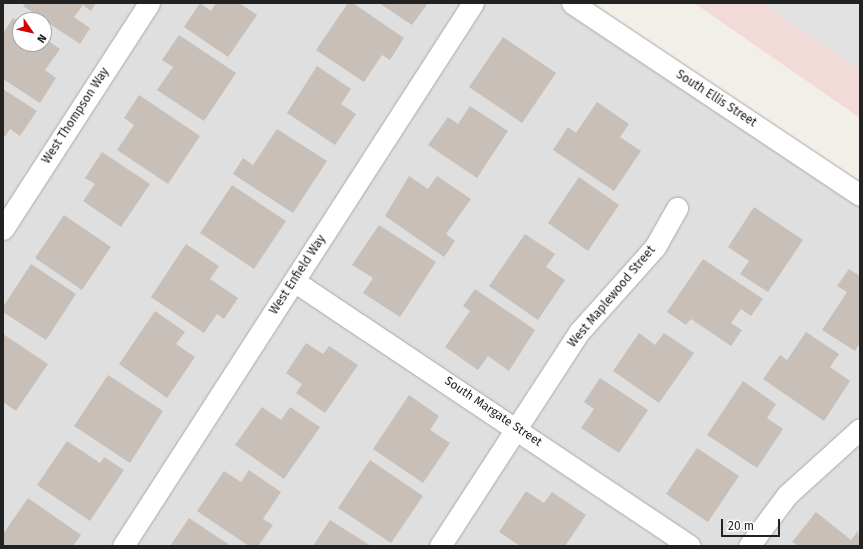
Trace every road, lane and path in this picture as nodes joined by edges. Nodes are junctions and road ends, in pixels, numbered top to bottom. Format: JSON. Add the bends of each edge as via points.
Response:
{"nodes":[{"id":1,"x":149,"y":3,"type":"edge"},
{"id":2,"x":473,"y":3,"type":"edge"},
{"id":3,"x":572,"y":3,"type":"edge"},
{"id":4,"x":860,"y":195,"type":"edge"},
{"id":5,"x":677,"y":208,"type":"dead end"},
{"id":6,"x":3,"y":229,"type":"edge"},
{"id":7,"x":294,"y":281,"type":"junction"},
{"id":8,"x":516,"y":428,"type":"junction"},
{"id":9,"x":860,"y":429,"type":"edge"},
{"id":10,"x":123,"y":546,"type":"edge"},
{"id":11,"x":440,"y":546,"type":"edge"},
{"id":12,"x":690,"y":546,"type":"edge"},
{"id":13,"x":749,"y":546,"type":"edge"}],
"edges":[{"from":1,"to":6,"type":"street","name":"West Thompson Way"},
{"from":2,"to":7,"type":"street","name":"West Enfield Way"},
{"from":3,"to":4,"type":"street","name":"South Ellis Street"},
{"from":5,"to":8,"type":"street","name":"West Maplewood Street","via":[[655,247],[579,332]]},
{"from":7,"to":8,"type":"street","name":"South Margate Street"},
{"from":7,"to":10,"type":"street","name":"West Enfield Way"},
{"from":8,"to":11,"type":"street","name":"West Maplewood Street"},
{"from":8,"to":12,"type":"street","name":"South Margate Street"},
{"from":9,"to":13,"type":"street","via":[[787,495]]}]}
